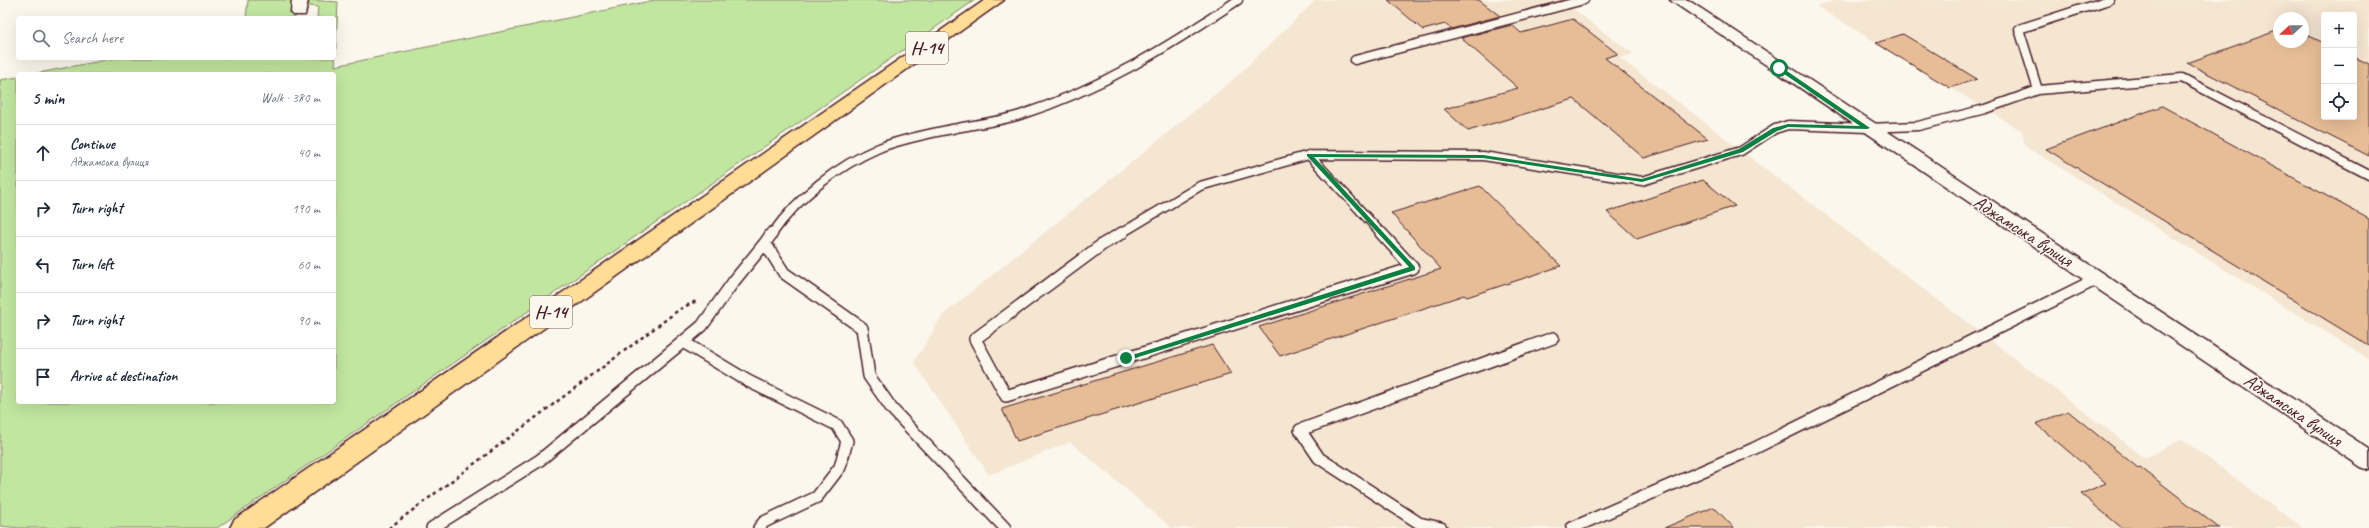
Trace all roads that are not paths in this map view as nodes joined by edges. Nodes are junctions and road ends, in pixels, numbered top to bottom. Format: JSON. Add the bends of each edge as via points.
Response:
{"nodes":[{"id":1,"x":996,"y":0,"type":"edge"},
{"id":2,"x":1238,"y":0,"type":"edge"},
{"id":3,"x":1584,"y":0,"type":"edge"},
{"id":4,"x":1678,"y":0,"type":"edge"},
{"id":5,"x":2109,"y":0,"type":"edge"},
{"id":6,"x":1355,"y":60,"type":"dead end"},
{"id":7,"x":2038,"y":90,"type":"junction"},
{"id":8,"x":1867,"y":128,"type":"junction"},
{"id":9,"x":1309,"y":155,"type":"junction"},
{"id":10,"x":2369,"y":176,"type":"edge"},
{"id":11,"x":765,"y":243,"type":"junction"},
{"id":12,"x":2097,"y":279,"type":"junction"},
{"id":13,"x":1554,"y":338,"type":"dead end"},
{"id":14,"x":683,"y":342,"type":"junction"},
{"id":15,"x":2369,"y":461,"type":"edge"},
{"id":16,"x":244,"y":528,"type":"edge"},
{"id":17,"x":432,"y":528,"type":"edge"},
{"id":18,"x":759,"y":528,"type":"edge"},
{"id":19,"x":1005,"y":528,"type":"edge"},
{"id":20,"x":1441,"y":528,"type":"edge"},
{"id":21,"x":1572,"y":528,"type":"edge"}],
"edges":[{"from":1,"to":16,"type":"main road","number":"Н-14"},
{"from":2,"to":11,"type":"lane","via":[[1185,36],[1105,82],[1019,115],[879,148],[831,175],[788,211]]},
{"from":3,"to":6,"type":"lane"},
{"from":4,"to":8,"type":"street","name":"Аджамська вулиця"},
{"from":5,"to":7,"type":"lane","via":[[2019,29]]},
{"from":7,"to":8,"type":"lane","via":[[1985,109],[1918,126]]},
{"from":7,"to":10,"type":"lane","via":[[2182,78]]},
{"from":8,"to":9,"type":"lane","via":[[1788,126],[1775,129],[1741,151],[1642,181],[1483,156]]},
{"from":8,"to":12,"type":"street","name":"Аджамська вулиця"},
{"from":9,"to":9,"type":"lane","via":[[1413,268],[1006,396],[975,338],[1103,244],[1200,186]]},
{"from":11,"to":14,"type":"lane","via":[[702,326]]},
{"from":11,"to":19,"type":"lane","via":[[784,272],[862,328],[869,376],[892,409]]},
{"from":12,"to":15,"type":"street","name":"Аджамська вулиця"},
{"from":12,"to":21,"type":"lane","via":[[1753,449]]},
{"from":13,"to":20,"type":"lane","via":[[1300,430],[1319,458],[1419,523]]},
{"from":14,"to":17,"type":"lane","via":[[540,460]]},
{"from":14,"to":18,"type":"lane","via":[[748,381],[837,426],[847,442],[840,467],[817,497],[764,522]]}]}
